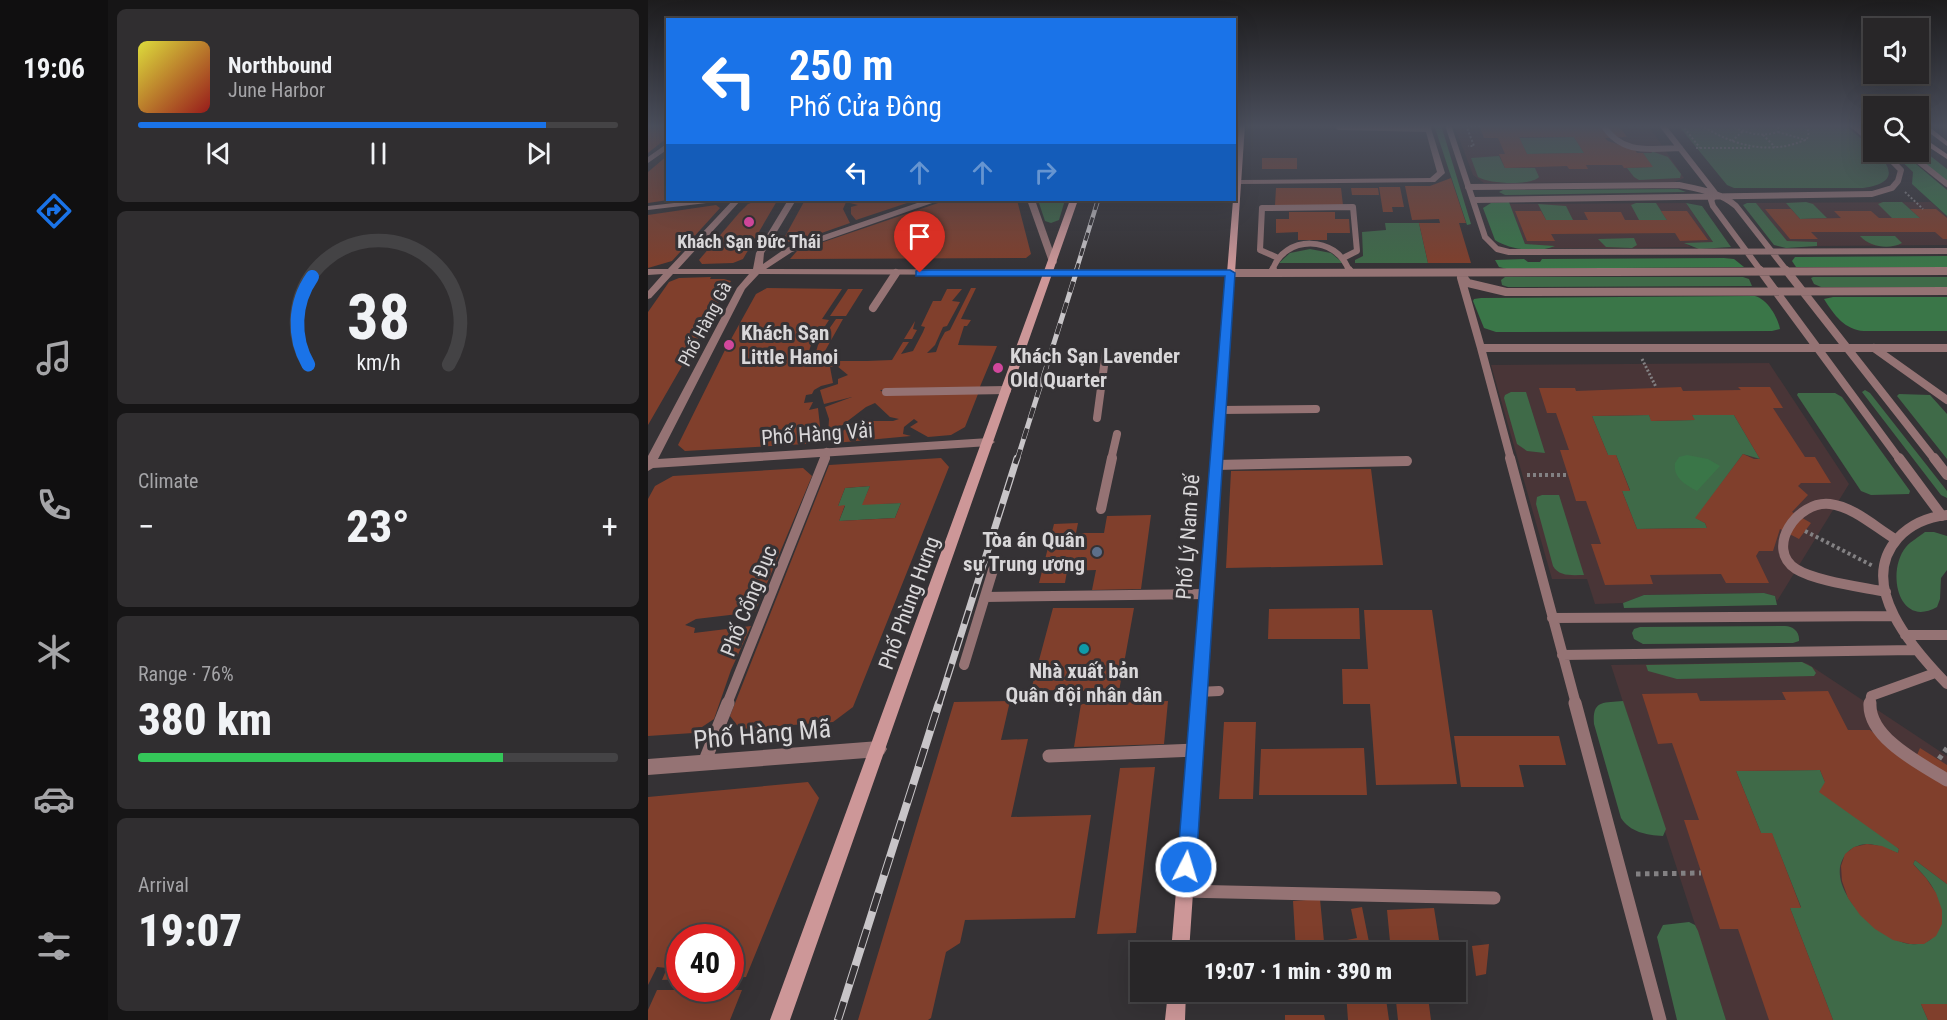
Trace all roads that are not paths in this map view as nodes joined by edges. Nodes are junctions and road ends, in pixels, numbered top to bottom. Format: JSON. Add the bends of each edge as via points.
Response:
{"nodes":[{"id":1,"x":1237,"y":173,"type":"edge"},
{"id":2,"x":1441,"y":173,"type":"edge"},
{"id":3,"x":1463,"y":173,"type":"edge"},
{"id":4,"x":1699,"y":173,"type":"edge"},
{"id":5,"x":1900,"y":173,"type":"edge"},
{"id":6,"x":1933,"y":173,"type":"edge"},
{"id":7,"x":1947,"y":184,"type":"edge"},
{"id":8,"x":1468,"y":187,"type":"junction"},
{"id":9,"x":1236,"y":188,"type":"edge"},
{"id":10,"x":1716,"y":195,"type":"junction"},
{"id":11,"x":1473,"y":200,"type":"junction"},
{"id":12,"x":707,"y":201,"type":"edge"},
{"id":13,"x":736,"y":201,"type":"edge"},
{"id":14,"x":791,"y":201,"type":"edge"},
{"id":15,"x":929,"y":201,"type":"edge"},
{"id":16,"x":1031,"y":201,"type":"edge"},
{"id":17,"x":1074,"y":201,"type":"edge"},
{"id":18,"x":1235,"y":201,"type":"edge"},
{"id":19,"x":648,"y":208,"type":"edge"},
{"id":20,"x":1947,"y":251,"type":"edge"},
{"id":21,"x":1746,"y":252,"type":"junction"},
{"id":22,"x":1773,"y":252,"type":"junction"},
{"id":23,"x":1276,"y":257,"type":"junction"},
{"id":24,"x":1345,"y":257,"type":"junction"},
{"id":25,"x":1051,"y":268,"type":"junction"},
{"id":26,"x":671,"y":271,"type":"junction"},
{"id":27,"x":757,"y":271,"type":"junction"},
{"id":28,"x":1947,"y":271,"type":"edge"},
{"id":29,"x":648,"y":272,"type":"edge"},
{"id":30,"x":1760,"y":272,"type":"junction"},
{"id":31,"x":1788,"y":272,"type":"junction"},
{"id":32,"x":896,"y":273,"type":"junction"},
{"id":33,"x":1230,"y":273,"type":"junction"},
{"id":34,"x":1272,"y":273,"type":"junction"},
{"id":35,"x":1350,"y":273,"type":"junction"},
{"id":36,"x":1460,"y":273,"type":"junction"},
{"id":37,"x":1803,"y":291,"type":"junction"},
{"id":38,"x":1947,"y":291,"type":"edge"},
{"id":39,"x":1775,"y":292,"type":"junction"},
{"id":40,"x":648,"y":296,"type":"edge"},
{"id":41,"x":873,"y":308,"type":"dead end"},
{"id":42,"x":1481,"y":348,"type":"junction"},
{"id":43,"x":1816,"y":348,"type":"junction"},
{"id":44,"x":1847,"y":348,"type":"junction"},
{"id":45,"x":1874,"y":348,"type":"junction"},
{"id":46,"x":1947,"y":348,"type":"edge"},
{"id":47,"x":1106,"y":351,"type":"dead end"},
{"id":48,"x":1008,"y":390,"type":"junction"},
{"id":49,"x":886,"y":392,"type":"dead end"},
{"id":50,"x":1947,"y":400,"type":"edge"},
{"id":51,"x":1316,"y":409,"type":"dead end"},
{"id":52,"x":1220,"y":410,"type":"junction"},
{"id":53,"x":1097,"y":418,"type":"dead end"},
{"id":54,"x":1117,"y":434,"type":"dead end"},
{"id":55,"x":988,"y":442,"type":"junction"},
{"id":56,"x":827,"y":452,"type":"junction"},
{"id":57,"x":1407,"y":461,"type":"dead end"},
{"id":58,"x":648,"y":465,"type":"edge"},
{"id":59,"x":1216,"y":465,"type":"junction"},
{"id":60,"x":1947,"y":475,"type":"edge"},
{"id":61,"x":1101,"y":509,"type":"dead end"},
{"id":62,"x":1945,"y":515,"type":"edge"},
{"id":63,"x":1895,"y":539,"type":"junction"},
{"id":64,"x":993,"y":570,"type":"dead end"},
{"id":65,"x":1886,"y":592,"type":"junction"},
{"id":66,"x":1206,"y":594,"type":"junction"},
{"id":67,"x":985,"y":597,"type":"junction"},
{"id":68,"x":1894,"y":616,"type":"junction"},
{"id":69,"x":1552,"y":618,"type":"junction"},
{"id":70,"x":1905,"y":635,"type":"junction"},
{"id":71,"x":1947,"y":635,"type":"edge"},
{"id":72,"x":1915,"y":650,"type":"junction"},
{"id":73,"x":1562,"y":655,"type":"junction"},
{"id":74,"x":964,"y":665,"type":"dead end"},
{"id":75,"x":1935,"y":673,"type":"junction"},
{"id":76,"x":1947,"y":684,"type":"edge"},
{"id":77,"x":1219,"y":691,"type":"dead end"},
{"id":78,"x":1199,"y":692,"type":"junction"},
{"id":79,"x":879,"y":749,"type":"junction"},
{"id":80,"x":1196,"y":750,"type":"junction"},
{"id":81,"x":1049,"y":756,"type":"dead end"},
{"id":82,"x":704,"y":763,"type":"junction"},
{"id":83,"x":648,"y":767,"type":"edge"},
{"id":84,"x":1947,"y":780,"type":"edge"},
{"id":85,"x":1184,"y":891,"type":"junction"},
{"id":86,"x":1494,"y":898,"type":"dead end"},
{"id":87,"x":1181,"y":942,"type":"edge"},
{"id":88,"x":1176,"y":1002,"type":"edge"},
{"id":89,"x":780,"y":1020,"type":"edge"},
{"id":90,"x":1175,"y":1020,"type":"edge"},
{"id":91,"x":1660,"y":1020,"type":"edge"}],
"edges":[{"from":1,"to":9,"type":"street","name":"Phố Lý Nam Đế"},
{"from":2,"to":9,"type":"street","via":[[1432,180]]},
{"from":3,"to":8,"type":"lane"},
{"from":4,"to":10,"type":"lane"},
{"from":5,"to":10,"type":"lane","via":[[1897,185],[1887,192],[1872,194]]},
{"from":6,"to":7,"type":"lane"},
{"from":8,"to":10,"type":"lane","via":[[1679,185]]},
{"from":8,"to":11,"type":"lane"},
{"from":10,"to":11,"type":"lane"},
{"from":10,"to":21,"type":"lane","via":[[1711,200],[1713,206]]},
{"from":10,"to":22,"type":"lane","via":[[1736,206]]},
{"from":11,"to":21,"type":"lane","via":[[1485,237],[1497,249],[1509,252]]},
{"from":12,"to":19,"type":"street"},
{"from":13,"to":26,"type":"street"},
{"from":14,"to":27,"type":"street","name":"Phố Hàng Gà","via":[[760,253]]},
{"from":15,"to":27,"type":"street","via":[[789,250]]},
{"from":16,"to":25,"type":"street"},
{"from":17,"to":25,"type":"street","name":"Phố Phùng Hưng"},
{"from":18,"to":33,"type":"street","name":"Phố Lý Nam Đế"},
{"from":20,"to":22,"type":"lane"},
{"from":21,"to":22,"type":"lane"},
{"from":21,"to":30,"type":"lane"},
{"from":22,"to":31,"type":"lane"},
{"from":23,"to":24,"type":"lane","via":[[1304,245],[1328,247]]},
{"from":23,"to":24,"type":"lane","via":[[1260,250],[1262,207],[1353,207],[1357,250]]},
{"from":23,"to":34,"type":"lane"},
{"from":24,"to":35,"type":"lane"},
{"from":25,"to":32,"type":"street"},
{"from":25,"to":33,"type":"street"},
{"from":25,"to":48,"type":"street","name":"Phố Phùng Hưng"},
{"from":26,"to":27,"type":"street"},
{"from":26,"to":29,"type":"street"},
{"from":26,"to":40,"type":"street"},
{"from":27,"to":32,"type":"street"},
{"from":27,"to":58,"type":"street","name":"Phố Hàng Gà","via":[[741,288]]},
{"from":28,"to":31,"type":"lane"},
{"from":30,"to":31,"type":"lane"},
{"from":30,"to":36,"type":"lane"},
{"from":30,"to":39,"type":"lane"},
{"from":31,"to":37,"type":"lane"},
{"from":32,"to":41,"type":"lane"},
{"from":33,"to":34,"type":"lane"},
{"from":33,"to":52,"type":"street","name":"Phố Lý Nam Đế"},
{"from":34,"to":35,"type":"lane"},
{"from":35,"to":36,"type":"lane"},
{"from":36,"to":39,"type":"lane","via":[[1468,283],[1506,292]]},
{"from":36,"to":42,"type":"lane"},
{"from":37,"to":38,"type":"lane"},
{"from":37,"to":39,"type":"lane"},
{"from":37,"to":44,"type":"lane"},
{"from":39,"to":43,"type":"lane"},
{"from":42,"to":43,"type":"lane"},
{"from":42,"to":69,"type":"lane"},
{"from":43,"to":44,"type":"lane"},
{"from":43,"to":62,"type":"lane"},
{"from":44,"to":45,"type":"lane"},
{"from":44,"to":60,"type":"lane"},
{"from":45,"to":46,"type":"lane"},
{"from":45,"to":50,"type":"lane"},
{"from":47,"to":53,"type":"lane"},
{"from":48,"to":49,"type":"lane"},
{"from":48,"to":55,"type":"street","name":"Phố Phùng Hưng"},
{"from":51,"to":52,"type":"lane"},
{"from":52,"to":59,"type":"street","name":"Phố Lý Nam Đế"},
{"from":54,"to":61,"type":"lane"},
{"from":55,"to":56,"type":"street","name":"Phố Hàng Vải"},
{"from":55,"to":79,"type":"street","name":"Phố Phùng Hưng"},
{"from":56,"to":58,"type":"street","name":"Phố Hàng Vải"},
{"from":56,"to":82,"type":"lane","name":"Phố Cổng Đục"},
{"from":57,"to":59,"type":"lane"},
{"from":59,"to":66,"type":"street","name":"Phố Lý Nam Đế"},
{"from":62,"to":63,"type":"lane","via":[[1915,523]]},
{"from":63,"to":65,"type":"lane","via":[[1884,558]]},
{"from":63,"to":65,"type":"lane","via":[[1835,505],[1817,504],[1799,512],[1782,548],[1788,562],[1806,574]]},
{"from":64,"to":67,"type":"lane"},
{"from":65,"to":68,"type":"lane"},
{"from":66,"to":67,"type":"lane"},
{"from":66,"to":78,"type":"street","name":"Phố Lý Nam Đế"},
{"from":67,"to":74,"type":"lane"},
{"from":68,"to":69,"type":"lane"},
{"from":68,"to":70,"type":"lane"},
{"from":69,"to":73,"type":"lane"},
{"from":70,"to":71,"type":"lane"},
{"from":70,"to":72,"type":"lane"},
{"from":72,"to":73,"type":"lane"},
{"from":72,"to":75,"type":"lane"},
{"from":73,"to":91,"type":"lane"},
{"from":75,"to":76,"type":"lane"},
{"from":75,"to":84,"type":"lane","via":[[1871,696],[1870,713],[1883,734],[1901,750]]},
{"from":77,"to":78,"type":"lane"},
{"from":78,"to":80,"type":"street","name":"Phố Lý Nam Đế"},
{"from":79,"to":82,"type":"street","name":"Phố Hàng Mã"},
{"from":79,"to":89,"type":"street","name":"Phố Phùng Hưng"},
{"from":80,"to":81,"type":"lane"},
{"from":80,"to":85,"type":"street","name":"Phố Lý Nam Đế"},
{"from":82,"to":83,"type":"street","name":"Phố Hàng Mã"},
{"from":85,"to":86,"type":"lane"},
{"from":85,"to":87,"type":"street","name":"Phố Lý Nam Đế"},
{"from":88,"to":90,"type":"street"}]}
